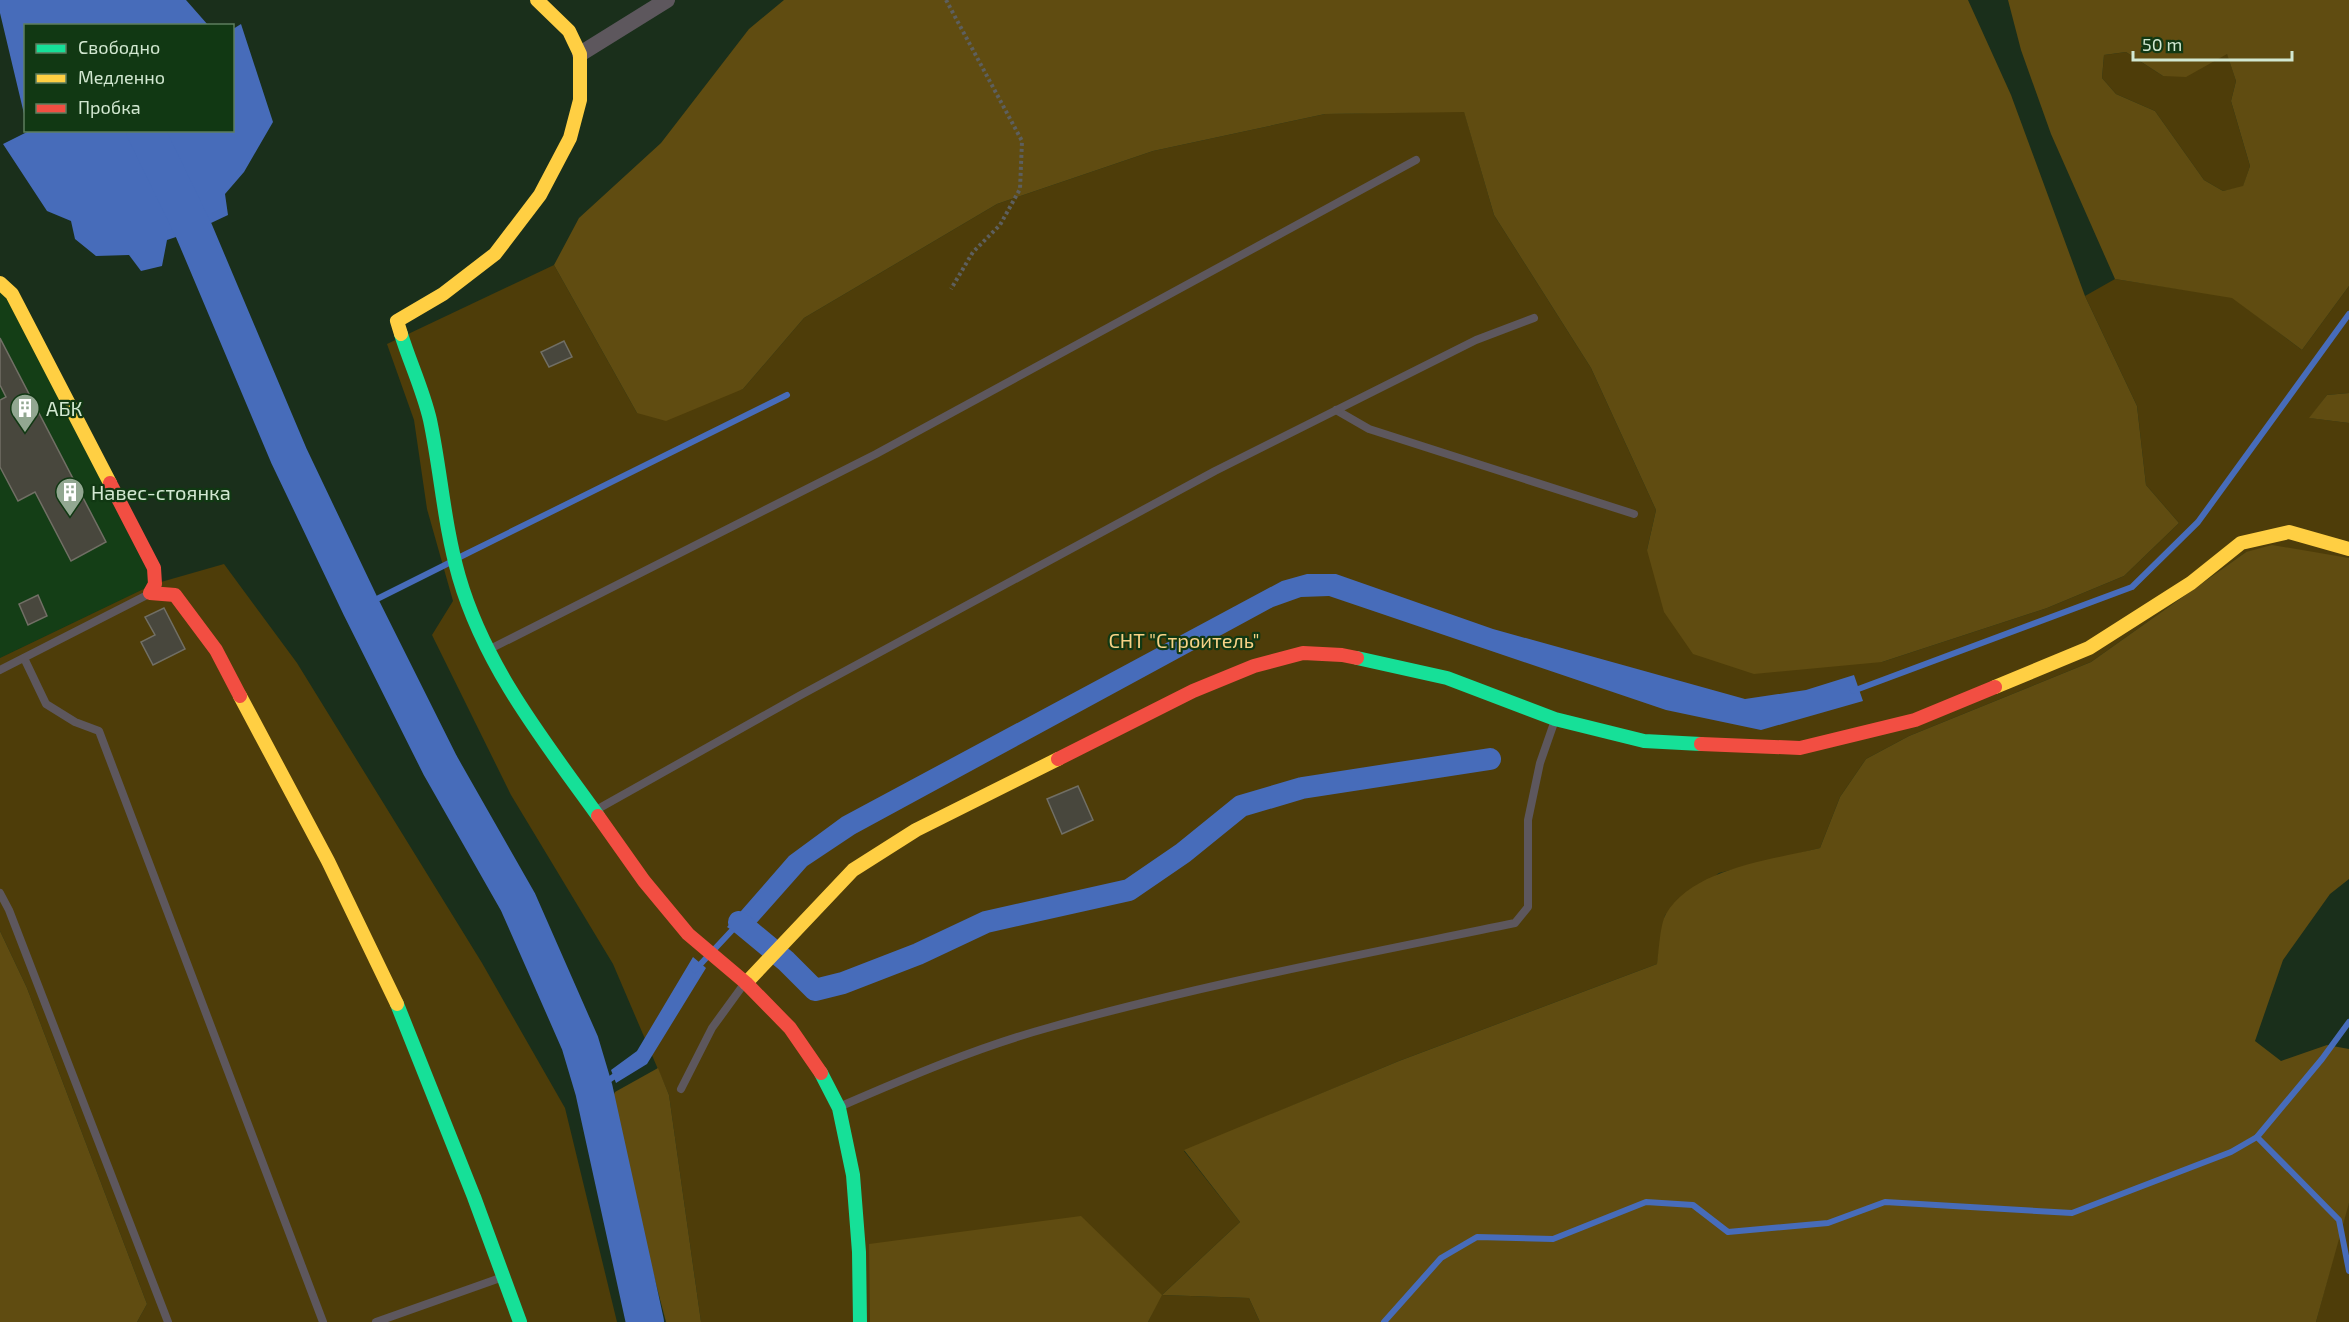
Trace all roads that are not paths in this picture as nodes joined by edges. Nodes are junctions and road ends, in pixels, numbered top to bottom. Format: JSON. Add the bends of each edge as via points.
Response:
{"nodes":[{"id":1,"x":537,"y":0,"type":"edge"},
{"id":2,"x":667,"y":0,"type":"edge"},
{"id":3,"x":580,"y":54,"type":"junction"},
{"id":4,"x":1416,"y":160,"type":"dead end"},
{"id":5,"x":0,"y":283,"type":"edge"},
{"id":6,"x":1534,"y":318,"type":"dead end"},
{"id":7,"x":1336,"y":410,"type":"junction"},
{"id":8,"x":1634,"y":514,"type":"dead end"},
{"id":9,"x":2349,"y":549,"type":"edge"},
{"id":10,"x":150,"y":593,"type":"junction"},
{"id":11,"x":487,"y":650,"type":"junction"},
{"id":12,"x":24,"y":658,"type":"junction"},
{"id":13,"x":0,"y":670,"type":"edge"},
{"id":14,"x":1556,"y":718,"type":"junction"},
{"id":15,"x":593,"y":812,"type":"junction"},
{"id":16,"x":0,"y":893,"type":"edge"},
{"id":17,"x":746,"y":983,"type":"junction"},
{"id":18,"x":681,"y":1089,"type":"dead end"},
{"id":19,"x":839,"y":1108,"type":"junction"},
{"id":20,"x":503,"y":1277,"type":"junction"},
{"id":21,"x":168,"y":1322,"type":"edge"},
{"id":22,"x":323,"y":1322,"type":"edge"},
{"id":23,"x":376,"y":1322,"type":"edge"},
{"id":24,"x":520,"y":1322,"type":"edge"},
{"id":25,"x":860,"y":1322,"type":"edge"}],
"edges":[{"from":1,"to":3,"type":"street","via":[[569,31]]},
{"from":2,"to":3,"type":"street"},
{"from":3,"to":11,"type":"street","via":[[580,100],[570,138],[540,195],[495,254],[443,294],[397,321],[430,421],[459,578]]},
{"from":4,"to":11,"type":"lane","via":[[876,454]]},
{"from":5,"to":10,"type":"street","via":[[12,294],[154,568],[155,584]]},
{"from":6,"to":7,"type":"lane","via":[[1476,340]]},
{"from":7,"to":8,"type":"lane","via":[[1369,429]]},
{"from":7,"to":15,"type":"lane","via":[[799,696]]},
{"from":9,"to":14,"type":"street","via":[[2289,532],[2241,543],[2191,583],[2089,648],[1915,720],[1800,748],[1644,741]]},
{"from":10,"to":12,"type":"lane"},
{"from":10,"to":20,"type":"street","via":[[175,595],[216,650],[328,861],[397,1004]]},
{"from":11,"to":15,"type":"street","via":[[516,702]]},
{"from":12,"to":13,"type":"lane"},
{"from":12,"to":22,"type":"lane","via":[[46,704],[99,731]]},
{"from":14,"to":17,"type":"street","via":[[1447,678],[1342,655],[1303,653],[1254,666],[1193,691],[916,830],[853,870]]},
{"from":14,"to":19,"type":"lane","via":[[1540,763],[1528,820],[1528,907],[1515,923],[1253,978],[1050,1027],[928,1068]]},
{"from":15,"to":17,"type":"street","via":[[688,934]]},
{"from":16,"to":21,"type":"lane"},
{"from":17,"to":18,"type":"lane","via":[[712,1028]]},
{"from":17,"to":19,"type":"street","via":[[790,1028],[819,1069]]},
{"from":19,"to":25,"type":"street","via":[[853,1175],[860,1252]]},
{"from":20,"to":23,"type":"lane"},
{"from":20,"to":24,"type":"street"}]}
